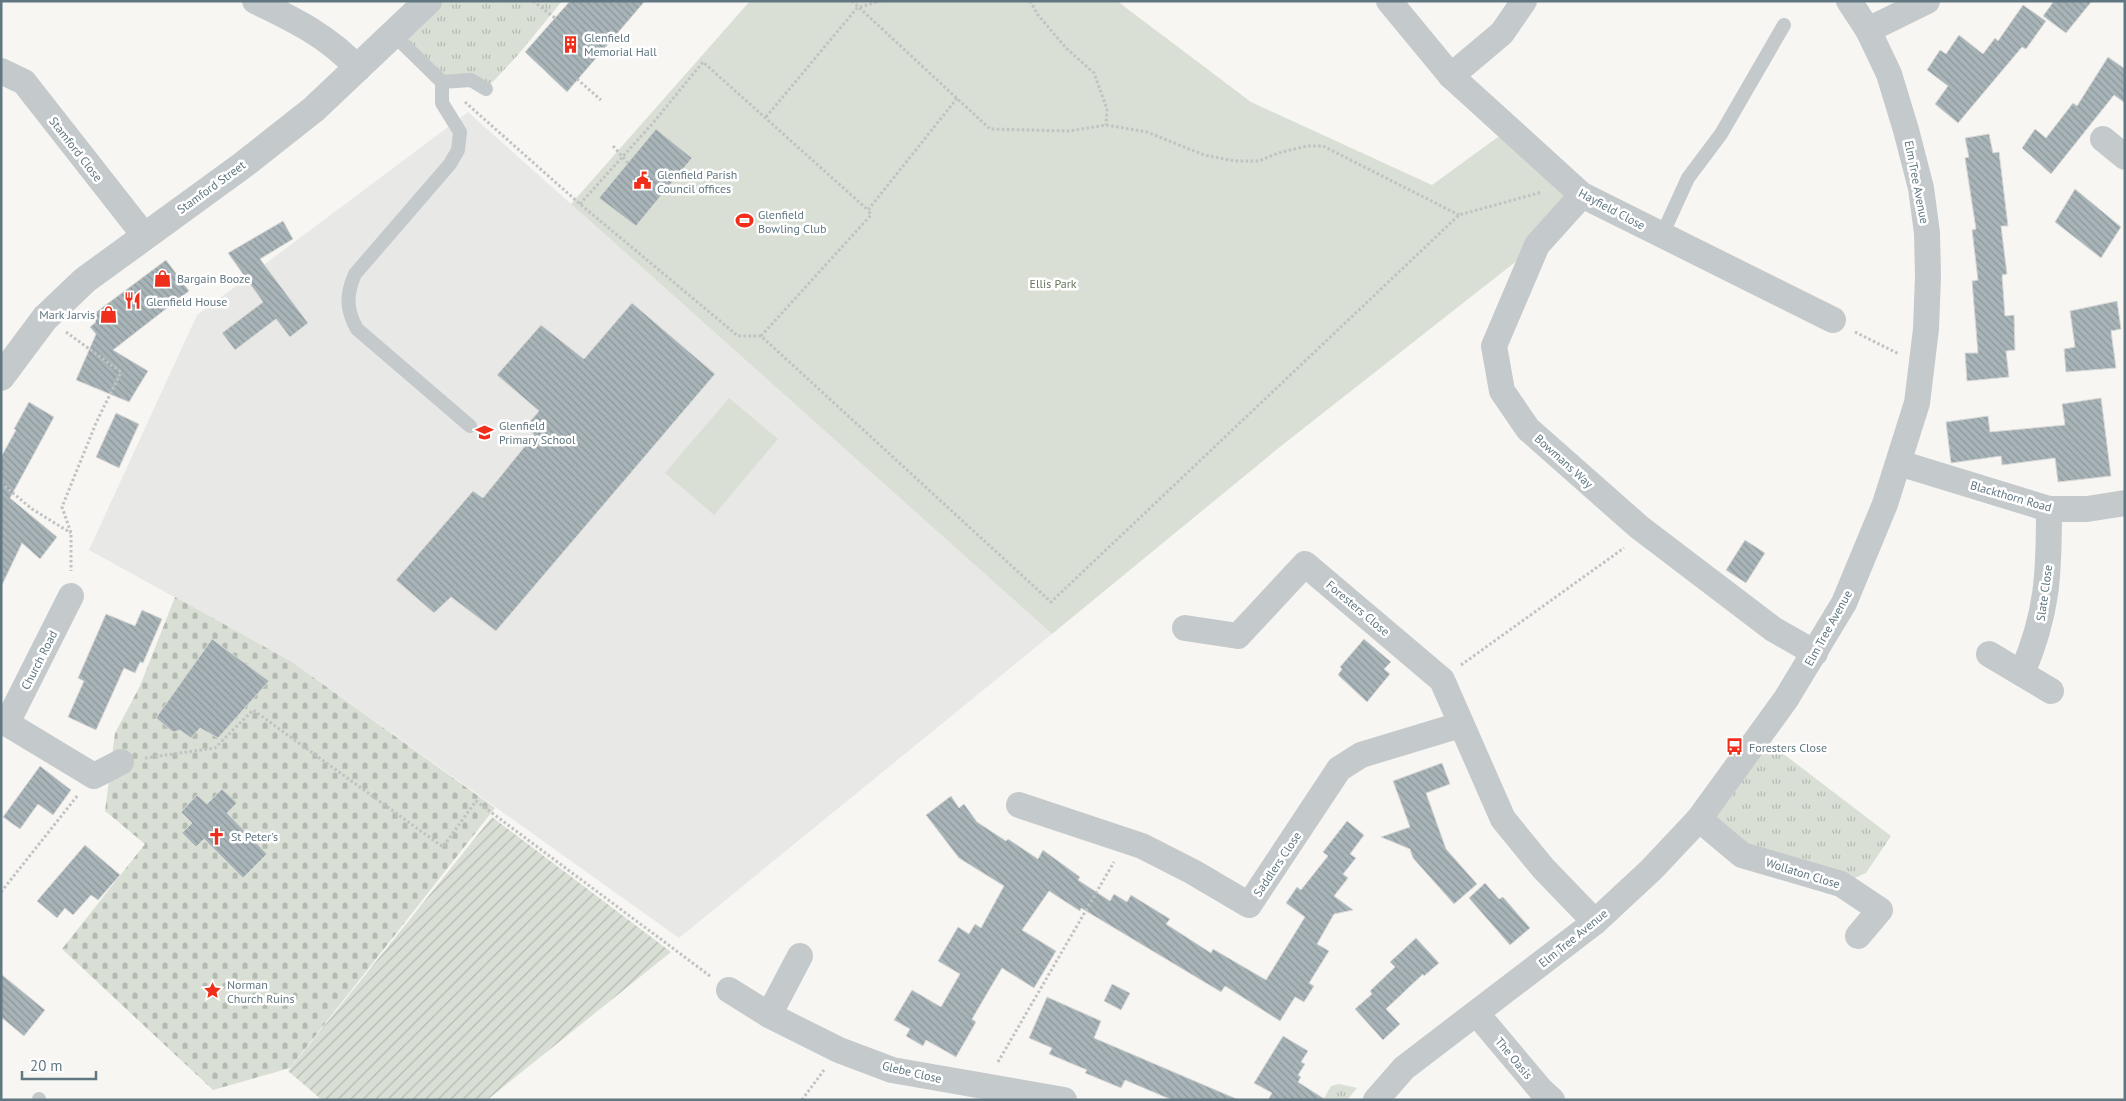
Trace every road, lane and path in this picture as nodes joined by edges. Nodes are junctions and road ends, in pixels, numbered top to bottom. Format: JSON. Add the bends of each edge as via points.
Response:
{"nodes":[{"id":1,"x":255,"y":1,"type":"edge"},
{"id":2,"x":428,"y":1,"type":"edge"},
{"id":3,"x":533,"y":1,"type":"edge"},
{"id":4,"x":852,"y":1,"type":"edge"},
{"id":5,"x":880,"y":1,"type":"edge"},
{"id":6,"x":1030,"y":1,"type":"edge"},
{"id":7,"x":1389,"y":1,"type":"edge"},
{"id":8,"x":1524,"y":1,"type":"edge"},
{"id":9,"x":1849,"y":1,"type":"edge"},
{"id":10,"x":1927,"y":1,"type":"edge"},
{"id":11,"x":857,"y":8,"type":"junction"},
{"id":12,"x":555,"y":18,"type":"dead end"},
{"id":13,"x":1784,"y":25,"type":"dead end"},
{"id":14,"x":1868,"y":30,"type":"junction"},
{"id":15,"x":394,"y":35,"type":"junction"},
{"id":16,"x":358,"y":69,"type":"junction"},
{"id":17,"x":1,"y":71,"type":"edge"},
{"id":18,"x":1451,"y":76,"type":"junction"},
{"id":19,"x":577,"y":79,"type":"dead end"},
{"id":20,"x":442,"y":82,"type":"junction"},
{"id":21,"x":486,"y":89,"type":"dead end"},
{"id":22,"x":958,"y":97,"type":"junction"},
{"id":23,"x":601,"y":100,"type":"dead end"},
{"id":24,"x":766,"y":117,"type":"junction"},
{"id":25,"x":1106,"y":125,"type":"junction"},
{"id":26,"x":2103,"y":139,"type":"dead end"},
{"id":27,"x":613,"y":146,"type":"dead end"},
{"id":28,"x":622,"y":157,"type":"junction"},
{"id":29,"x":2125,"y":157,"type":"edge"},
{"id":30,"x":628,"y":163,"type":"dead end"},
{"id":31,"x":1576,"y":190,"type":"junction"},
{"id":32,"x":580,"y":204,"type":"junction"},
{"id":33,"x":868,"y":210,"type":"junction"},
{"id":34,"x":1459,"y":215,"type":"junction"},
{"id":35,"x":144,"y":235,"type":"junction"},
{"id":36,"x":1662,"y":235,"type":"junction"},
{"id":37,"x":45,"y":318,"type":"junction"},
{"id":38,"x":1833,"y":320,"type":"joint"},
{"id":39,"x":760,"y":336,"type":"junction"},
{"id":40,"x":1922,"y":366,"type":"junction"},
{"id":41,"x":1,"y":378,"type":"edge"},
{"id":42,"x":470,"y":426,"type":"dead end"},
{"id":43,"x":1899,"y":463,"type":"junction"},
{"id":44,"x":1,"y":483,"type":"edge"},
{"id":45,"x":2125,"y":503,"type":"edge"},
{"id":46,"x":2049,"y":509,"type":"junction"},
{"id":47,"x":1639,"y":527,"type":"junction"},
{"id":48,"x":71,"y":533,"type":"junction"},
{"id":49,"x":71,"y":596,"type":"joint"},
{"id":50,"x":1185,"y":628,"type":"dead end"},
{"id":51,"x":1815,"y":653,"type":"junction"},
{"id":52,"x":1989,"y":654,"type":"dead end"},
{"id":53,"x":2022,"y":673,"type":"junction"},
{"id":54,"x":1442,"y":680,"type":"junction"},
{"id":55,"x":2051,"y":691,"type":"dead end"},
{"id":56,"x":4,"y":722,"type":"edge"},
{"id":57,"x":1460,"y":725,"type":"junction"},
{"id":58,"x":121,"y":762,"type":"joint"},
{"id":59,"x":94,"y":776,"type":"junction"},
{"id":60,"x":1019,"y":805,"type":"dead end"},
{"id":61,"x":1699,"y":819,"type":"junction"},
{"id":62,"x":1142,"y":846,"type":"junction"},
{"id":63,"x":1,"y":892,"type":"edge"},
{"id":64,"x":1595,"y":922,"type":"junction"},
{"id":65,"x":1858,"y":936,"type":"dead end"},
{"id":66,"x":800,"y":956,"type":"dead end"},
{"id":67,"x":729,"y":990,"type":"joint"},
{"id":68,"x":1477,"y":1014,"type":"junction"},
{"id":69,"x":769,"y":1015,"type":"junction"},
{"id":70,"x":839,"y":1050,"type":"junction"},
{"id":71,"x":985,"y":1087,"type":"junction"},
{"id":72,"x":802,"y":1100,"type":"edge"},
{"id":73,"x":1064,"y":1100,"type":"edge"},
{"id":74,"x":1376,"y":1100,"type":"edge"},
{"id":75,"x":1552,"y":1100,"type":"edge"}],
"edges":[{"from":1,"to":16,"type":"street","via":[[296,20],[342,50]]},
{"from":2,"to":15,"type":"street","name":"Stamford Street"},
{"from":3,"to":12,"type":"path"},
{"from":4,"to":11,"type":"path"},
{"from":5,"to":11,"type":"path"},
{"from":6,"to":25,"type":"path","via":[[1066,48],[1094,73],[1107,109]]},
{"from":7,"to":18,"type":"street","name":"Hayfield Close"},
{"from":8,"to":18,"type":"street","via":[[1502,33]]},
{"from":9,"to":14,"type":"street","name":"Elm Tree Avenue"},
{"from":10,"to":14,"type":"street"},
{"from":11,"to":22,"type":"path"},
{"from":11,"to":24,"type":"path"},
{"from":13,"to":36,"type":"lane","via":[[1721,134],[1688,178]]},
{"from":14,"to":40,"type":"street","name":"Elm Tree Avenue","via":[[1889,74],[1921,188],[1928,276]]},
{"from":15,"to":16,"type":"street","name":"Stamford Street"},
{"from":15,"to":20,"type":"lane"},
{"from":16,"to":35,"type":"street","name":"Stamford Street","via":[[278,137]]},
{"from":17,"to":35,"type":"street","name":"Stamford Close","via":[[24,82]]},
{"from":18,"to":31,"type":"street","name":"Hayfield Close"},
{"from":19,"to":23,"type":"path"},
{"from":20,"to":21,"type":"lane","via":[[471,80]]},
{"from":20,"to":32,"type":"path"},
{"from":20,"to":42,"type":"lane","via":[[442,103],[460,132],[458,150],[450,164],[355,274],[347,300],[349,315],[356,329]]},
{"from":22,"to":25,"type":"path","via":[[990,128],[1068,131]]},
{"from":22,"to":33,"type":"path"},
{"from":24,"to":28,"type":"path","via":[[703,62]]},
{"from":24,"to":33,"type":"path"},
{"from":25,"to":34,"type":"path","via":[[1147,132],[1204,155],[1236,161],[1258,161],[1307,146],[1323,146]]},
{"from":26,"to":29,"type":"street"},
{"from":27,"to":28,"type":"path"},
{"from":28,"to":30,"type":"path"},
{"from":28,"to":32,"type":"path"},
{"from":31,"to":34,"type":"path"},
{"from":31,"to":36,"type":"street","name":"Hayfield Close"},
{"from":31,"to":47,"type":"street","name":"Bowmans Way","via":[[1537,245],[1494,346],[1502,391],[1528,429]]},
{"from":32,"to":39,"type":"path","via":[[738,336]]},
{"from":33,"to":39,"type":"path","via":[[871,215]]},
{"from":34,"to":39,"type":"path","via":[[1051,602]]},
{"from":35,"to":37,"type":"street","name":"Stamford Street","via":[[85,280]]},
{"from":36,"to":38,"type":"street","name":"Hayfield Close"},
{"from":37,"to":41,"type":"street","name":"Stamford Street"},
{"from":37,"to":48,"type":"path","via":[[121,372],[62,507]]},
{"from":38,"to":40,"type":"path"},
{"from":40,"to":43,"type":"street","name":"Elm Tree Avenue","via":[[1917,403]]},
{"from":43,"to":46,"type":"street","name":"Blackthorn Road"},
{"from":43,"to":51,"type":"street","name":"Elm Tree Avenue","via":[[1844,603]]},
{"from":44,"to":48,"type":"path","via":[[32,509]]},
{"from":45,"to":46,"type":"street","name":"Blackthorn Road","via":[[2087,509]]},
{"from":46,"to":53,"type":"street","name":"Slate Close","via":[[2049,573],[2042,621]]},
{"from":47,"to":51,"type":"street","name":"Bowmans Way","via":[[1773,629]]},
{"from":47,"to":54,"type":"path","via":[[1628,545]]},
{"from":48,"to":49,"type":"path"},
{"from":49,"to":56,"type":"street","name":"Church Road"},
{"from":50,"to":54,"type":"street","name":"Foresters Close","via":[[1238,636],[1305,564]]},
{"from":51,"to":61,"type":"street","name":"Elm Tree Avenue","via":[[1786,699]]},
{"from":52,"to":53,"type":"street"},
{"from":53,"to":55,"type":"street"},
{"from":54,"to":57,"type":"street","name":"Foresters Close"},
{"from":56,"to":59,"type":"street","name":"Church Road"},
{"from":57,"to":62,"type":"street","name":"Saddlers Close","via":[[1361,755],[1339,769],[1249,905]]},
{"from":57,"to":64,"type":"street","name":"Foresters Close","via":[[1503,819],[1542,868]]},
{"from":58,"to":59,"type":"street"},
{"from":58,"to":67,"type":"path","via":[[215,748],[253,710],[443,848],[476,801]]},
{"from":59,"to":63,"type":"path"},
{"from":60,"to":62,"type":"street","name":"Saddlers Close"},
{"from":61,"to":64,"type":"street","name":"Elm Tree Avenue"},
{"from":61,"to":65,"type":"street","name":"Wollaton Close","via":[[1742,855],[1841,884],[1880,910]]},
{"from":62,"to":71,"type":"path","via":[[1118,856]]},
{"from":64,"to":68,"type":"street","name":"Elm Tree Avenue"},
{"from":66,"to":69,"type":"street"},
{"from":67,"to":69,"type":"street","name":"Glebe Close"},
{"from":68,"to":74,"type":"street","name":"Elm Tree Avenue","via":[[1404,1068]]},
{"from":68,"to":75,"type":"street","name":"The Oasis"},
{"from":69,"to":70,"type":"street","name":"Glebe Close"},
{"from":70,"to":71,"type":"street","name":"Glebe Close","via":[[892,1070]]},
{"from":70,"to":72,"type":"path"},
{"from":71,"to":73,"type":"street","name":"Glebe Close"}]}
